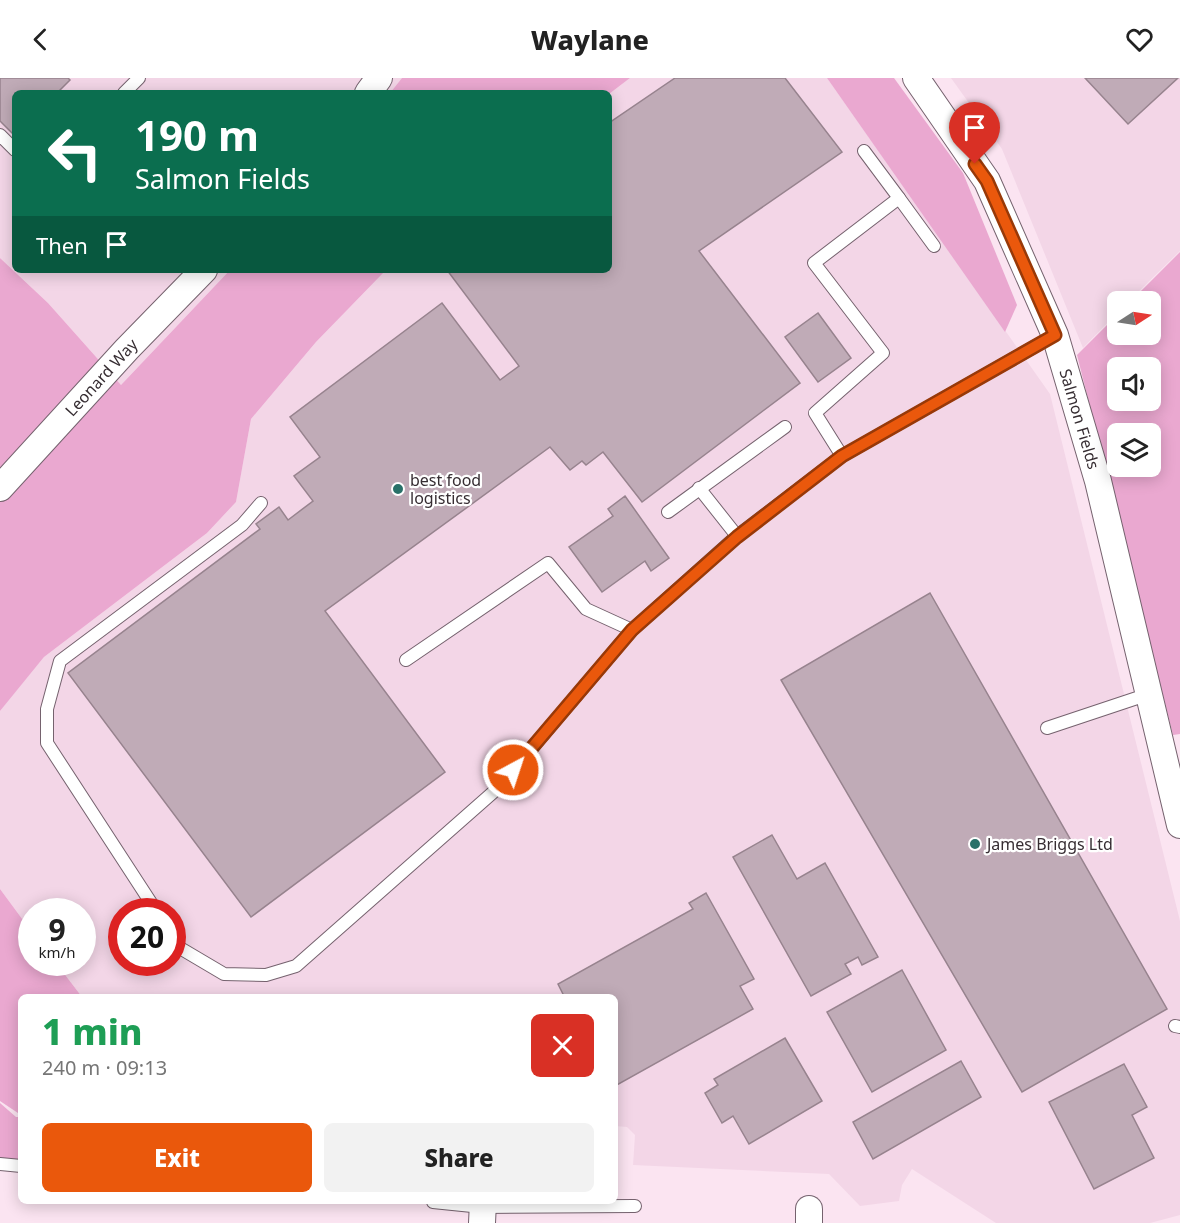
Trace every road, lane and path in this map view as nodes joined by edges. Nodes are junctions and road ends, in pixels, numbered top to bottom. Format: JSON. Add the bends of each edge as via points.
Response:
{"nodes":[{"id":1,"x":140,"y":78,"type":"edge"},
{"id":2,"x":916,"y":78,"type":"edge"},
{"id":3,"x":127,"y":90,"type":"edge"},
{"id":4,"x":0,"y":135,"type":"edge"},
{"id":5,"x":12,"y":147,"type":"edge"},
{"id":6,"x":864,"y":151,"type":"dead end"},
{"id":7,"x":899,"y":198,"type":"junction"},
{"id":8,"x":934,"y":246,"type":"dead end"},
{"id":9,"x":201,"y":273,"type":"edge"},
{"id":10,"x":1055,"y":335,"type":"junction"},
{"id":11,"x":785,"y":427,"type":"dead end"},
{"id":12,"x":842,"y":456,"type":"junction"},
{"id":13,"x":0,"y":488,"type":"edge"},
{"id":14,"x":699,"y":488,"type":"junction"},
{"id":15,"x":261,"y":503,"type":"dead end"},
{"id":16,"x":668,"y":512,"type":"dead end"},
{"id":17,"x":737,"y":537,"type":"junction"},
{"id":18,"x":632,"y":630,"type":"junction"},
{"id":19,"x":406,"y":660,"type":"dead end"},
{"id":20,"x":1149,"y":694,"type":"junction"},
{"id":21,"x":1047,"y":728,"type":"dead end"},
{"id":22,"x":1180,"y":825,"type":"edge"},
{"id":23,"x":148,"y":898,"type":"edge"},
{"id":24,"x":186,"y":952,"type":"edge"},
{"id":25,"x":0,"y":1164,"type":"edge"},
{"id":26,"x":18,"y":1166,"type":"edge"},
{"id":27,"x":445,"y":1204,"type":"edge"},
{"id":28,"x":635,"y":1206,"type":"dead end"},
{"id":29,"x":482,"y":1210,"type":"edge"}],
"edges":[{"from":1,"to":3,"type":"lane"},
{"from":2,"to":10,"type":"street","name":"Salmon Fields","via":[[987,181]]},
{"from":4,"to":5,"type":"lane"},
{"from":6,"to":7,"type":"lane"},
{"from":7,"to":8,"type":"lane"},
{"from":7,"to":12,"type":"lane","via":[[814,263],[883,353],[815,413]]},
{"from":9,"to":13,"type":"street","name":"Leonard Way"},
{"from":10,"to":12,"type":"lane"},
{"from":10,"to":20,"type":"street","name":"Salmon Fields","via":[[1098,481]]},
{"from":11,"to":14,"type":"lane"},
{"from":12,"to":17,"type":"lane"},
{"from":14,"to":16,"type":"lane"},
{"from":14,"to":17,"type":"lane"},
{"from":15,"to":23,"type":"lane","via":[[242,525],[60,661],[46,709],[47,743]]},
{"from":17,"to":18,"type":"lane"},
{"from":18,"to":19,"type":"lane","via":[[586,609],[548,563]]},
{"from":18,"to":24,"type":"lane","via":[[498,788],[296,966],[266,975],[224,975]]},
{"from":20,"to":21,"type":"lane"},
{"from":20,"to":22,"type":"street","name":"Salmon Fields"},
{"from":25,"to":26,"type":"lane"},
{"from":27,"to":29,"type":"lane"},
{"from":28,"to":29,"type":"lane"}]}
